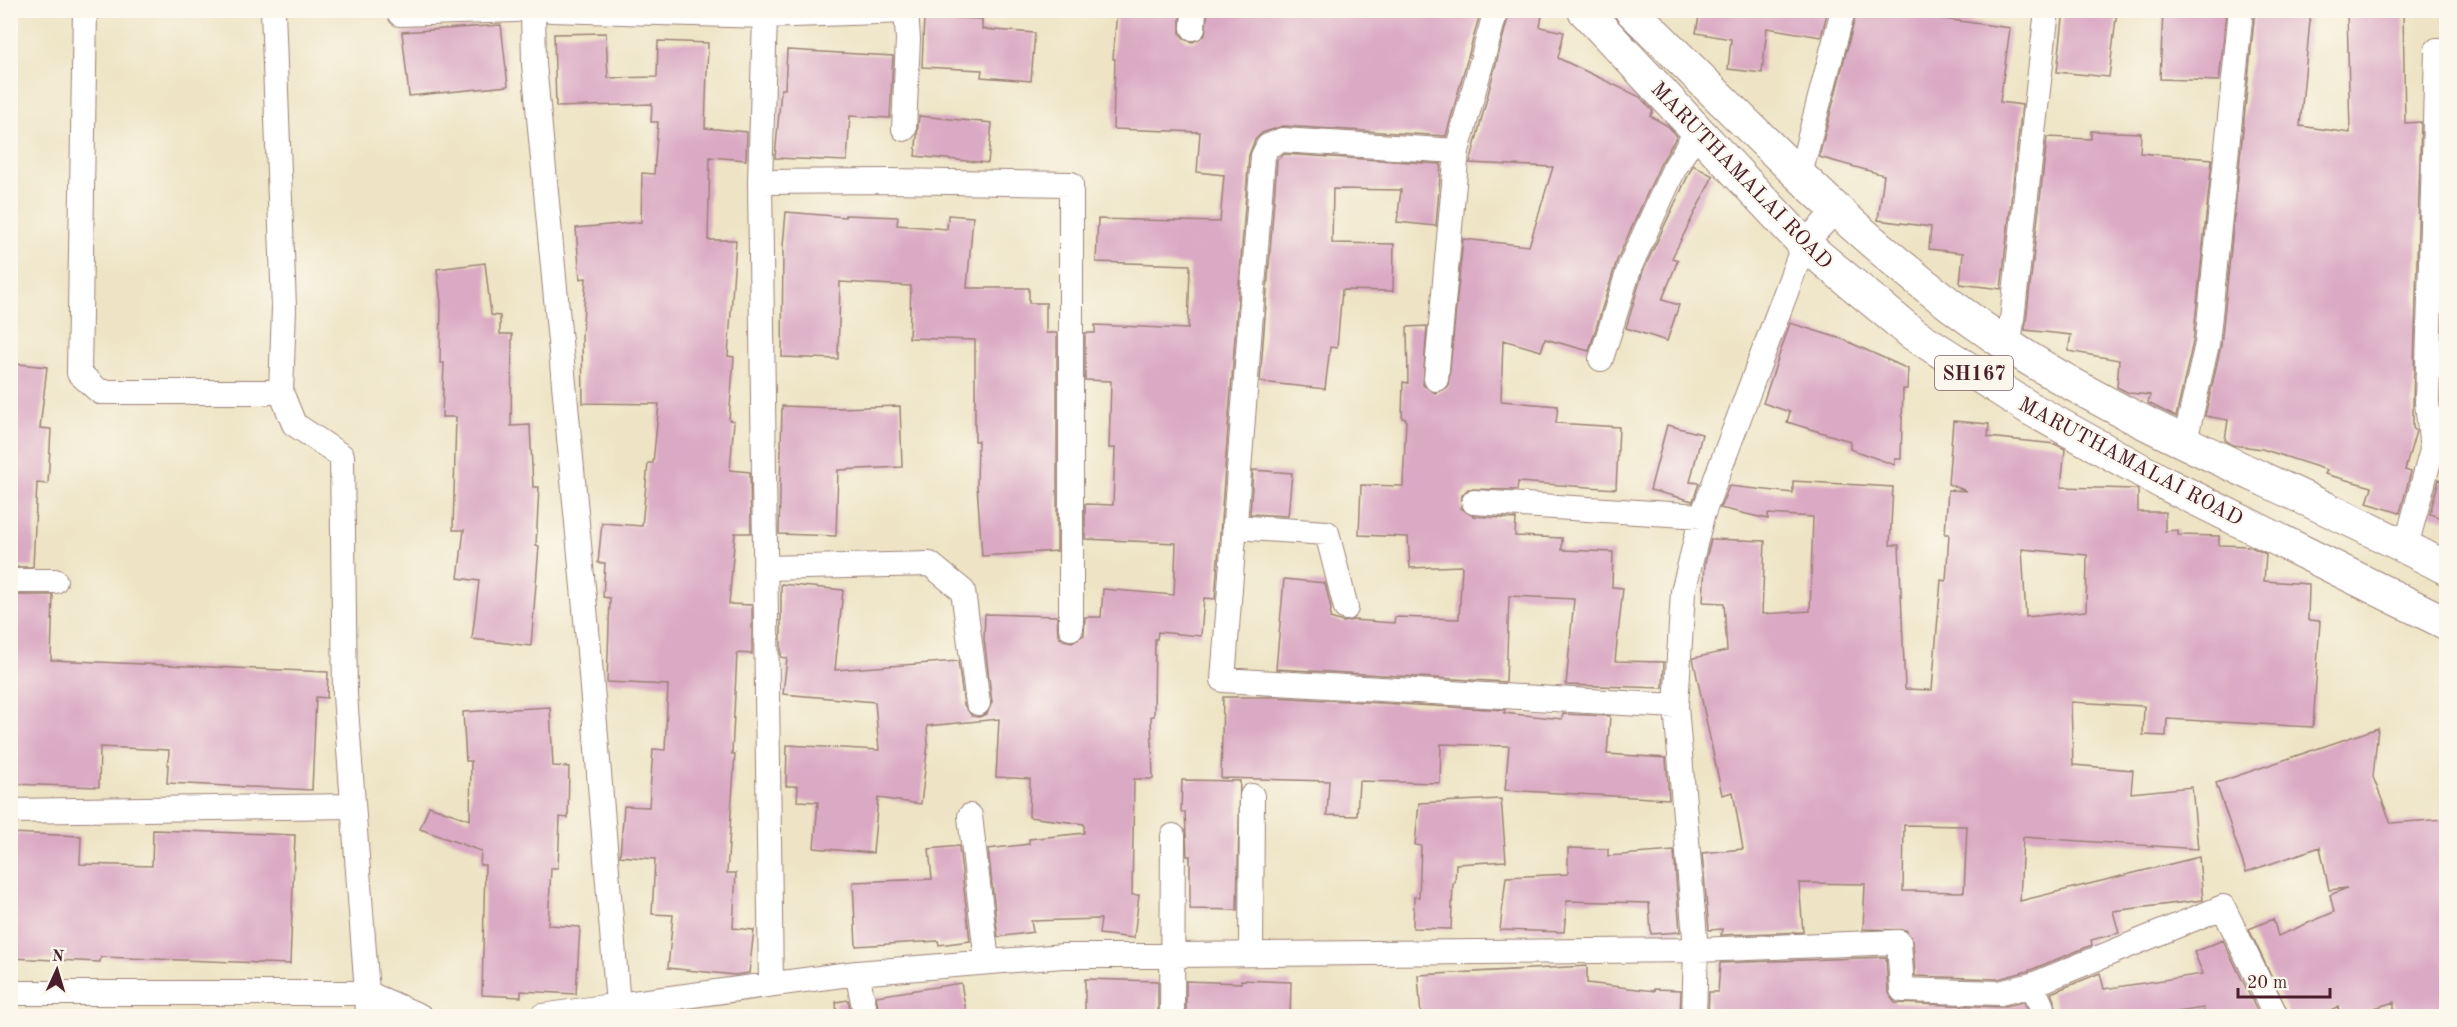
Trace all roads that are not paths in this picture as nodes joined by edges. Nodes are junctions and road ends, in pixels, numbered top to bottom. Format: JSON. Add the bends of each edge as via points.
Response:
{"nodes":[{"id":1,"x":86,"y":10,"type":"edge"},
{"id":2,"x":273,"y":10,"type":"edge"},
{"id":3,"x":516,"y":10,"type":"edge"},
{"id":4,"x":533,"y":10,"type":"edge"},
{"id":5,"x":551,"y":10,"type":"edge"},
{"id":6,"x":1496,"y":10,"type":"edge"},
{"id":7,"x":1584,"y":10,"type":"edge"},
{"id":8,"x":1631,"y":10,"type":"edge"},
{"id":9,"x":1843,"y":10,"type":"edge"},
{"id":10,"x":2047,"y":10,"type":"edge"},
{"id":11,"x":2241,"y":10,"type":"edge"},
{"id":12,"x":906,"y":11,"type":"edge"},
{"id":13,"x":400,"y":14,"type":"dead end"},
{"id":14,"x":765,"y":16,"type":"junction"},
{"id":15,"x":2446,"y":50,"type":"edge"},
{"id":16,"x":904,"y":129,"type":"dead end"},
{"id":17,"x":1697,"y":131,"type":"junction"},
{"id":18,"x":1457,"y":151,"type":"junction"},
{"id":19,"x":1800,"y":174,"type":"junction"},
{"id":20,"x":760,"y":182,"type":"junction"},
{"id":21,"x":2440,"y":205,"type":"edge"},
{"id":22,"x":1836,"y":210,"type":"junction"},
{"id":23,"x":1804,"y":244,"type":"junction"},
{"id":24,"x":2009,"y":346,"type":"junction"},
{"id":25,"x":1601,"y":359,"type":"dead end"},
{"id":26,"x":1436,"y":379,"type":"dead end"},
{"id":27,"x":281,"y":392,"type":"junction"},
{"id":28,"x":2185,"y":441,"type":"junction"},
{"id":29,"x":1474,"y":502,"type":"dead end"},
{"id":30,"x":1702,"y":516,"type":"junction"},
{"id":31,"x":1234,"y":527,"type":"junction"},
{"id":32,"x":2406,"y":546,"type":"junction"},
{"id":33,"x":765,"y":568,"type":"junction"},
{"id":34,"x":2446,"y":568,"type":"edge"},
{"id":35,"x":10,"y":581,"type":"edge"},
{"id":36,"x":55,"y":581,"type":"dead end"},
{"id":37,"x":1346,"y":608,"type":"dead end"},
{"id":38,"x":2446,"y":622,"type":"edge"},
{"id":39,"x":1071,"y":628,"type":"dead end"},
{"id":40,"x":978,"y":703,"type":"dead end"},
{"id":41,"x":1676,"y":706,"type":"junction"},
{"id":42,"x":1252,"y":796,"type":"dead end"},
{"id":43,"x":353,"y":806,"type":"junction"},
{"id":44,"x":10,"y":811,"type":"edge"},
{"id":45,"x":969,"y":816,"type":"dead end"},
{"id":46,"x":1173,"y":836,"type":"dead end"},
{"id":47,"x":1696,"y":950,"type":"junction"},
{"id":48,"x":1251,"y":954,"type":"junction"},
{"id":49,"x":1172,"y":955,"type":"junction"},
{"id":50,"x":987,"y":962,"type":"junction"},
{"id":51,"x":857,"y":973,"type":"junction"},
{"id":52,"x":771,"y":984,"type":"junction"},
{"id":53,"x":2032,"y":985,"type":"junction"},
{"id":54,"x":10,"y":993,"type":"edge"},
{"id":55,"x":367,"y":1005,"type":"edge"},
{"id":56,"x":618,"y":1011,"type":"edge"},
{"id":57,"x":420,"y":1017,"type":"edge"},
{"id":58,"x":542,"y":1017,"type":"edge"},
{"id":59,"x":866,"y":1017,"type":"edge"},
{"id":60,"x":1172,"y":1017,"type":"edge"},
{"id":61,"x":1694,"y":1017,"type":"edge"},
{"id":62,"x":2046,"y":1017,"type":"edge"},
{"id":63,"x":2276,"y":1017,"type":"edge"}],
"edges":[{"from":1,"to":27,"type":"street","via":[[80,373],[100,392]]},
{"from":2,"to":27,"type":"street","via":[[284,308]]},
{"from":3,"to":13,"type":"street"},
{"from":4,"to":56,"type":"street","via":[[534,64]]},
{"from":5,"to":14,"type":"street"},
{"from":6,"to":18,"type":"street"},
{"from":7,"to":17,"type":"main road","name":"MARUTHAMALAI ROAD","number":"SH167"},
{"from":8,"to":19,"type":"main road","name":"MARUTHAMALAI ROAD","number":"SH167"},
{"from":9,"to":19,"type":"street"},
{"from":10,"to":24,"type":"street"},
{"from":11,"to":28,"type":"street","via":[[2206,344]]},
{"from":12,"to":14,"type":"street"},
{"from":12,"to":16,"type":"street"},
{"from":14,"to":20,"type":"street"},
{"from":15,"to":21,"type":"street","via":[[2437,50]]},
{"from":17,"to":23,"type":"main road","name":"MARUTHAMALAI ROAD","number":"SH167"},
{"from":17,"to":25,"type":"street","via":[[1674,169],[1630,266]]},
{"from":18,"to":26,"type":"street"},
{"from":18,"to":31,"type":"street","via":[[1282,140],[1268,146],[1261,170]]},
{"from":19,"to":22,"type":"main road","name":"MARUTHAMALAI ROAD","number":"SH167"},
{"from":20,"to":33,"type":"street"},
{"from":20,"to":39,"type":"street","via":[[1071,184]]},
{"from":21,"to":32,"type":"street","via":[[2427,402],[2432,450]]},
{"from":22,"to":23,"type":"street"},
{"from":22,"to":24,"type":"main road","name":"MARUTHAMALAI ROAD","number":"SH167","via":[[1924,286]]},
{"from":23,"to":30,"type":"street"},
{"from":23,"to":38,"type":"main road","name":"MARUTHAMALAI ROAD","number":"SH167","via":[[1912,333],[2031,409],[2164,483]]},
{"from":24,"to":28,"type":"main road","name":"MARUTHAMALAI ROAD","number":"SH167"},
{"from":27,"to":43,"type":"street","via":[[294,424],[342,456],[345,695]]},
{"from":28,"to":32,"type":"main road","name":"MARUTHAMALAI ROAD","number":"SH167"},
{"from":29,"to":30,"type":"street"},
{"from":30,"to":41,"type":"street","via":[[1683,592]]},
{"from":31,"to":37,"type":"street","via":[[1327,533]]},
{"from":31,"to":41,"type":"street","via":[[1223,680]]},
{"from":32,"to":34,"type":"main road","name":"MARUTHAMALAI ROAD","number":"SH167"},
{"from":33,"to":40,"type":"street","via":[[930,564],[963,591]]},
{"from":33,"to":52,"type":"street"},
{"from":35,"to":36,"type":"street"},
{"from":41,"to":47,"type":"street"},
{"from":42,"to":48,"type":"street"},
{"from":43,"to":44,"type":"street"},
{"from":43,"to":55,"type":"street"},
{"from":45,"to":50,"type":"street"},
{"from":46,"to":49,"type":"street"},
{"from":47,"to":48,"type":"street"},
{"from":47,"to":53,"type":"street","via":[[1899,942],[1902,990],[2000,993]]},
{"from":47,"to":61,"type":"street"},
{"from":48,"to":49,"type":"street"},
{"from":49,"to":50,"type":"street","via":[[1063,956]]},
{"from":49,"to":60,"type":"street"},
{"from":50,"to":51,"type":"street"},
{"from":51,"to":52,"type":"street"},
{"from":51,"to":59,"type":"street"},
{"from":52,"to":56,"type":"street"},
{"from":53,"to":62,"type":"street"},
{"from":53,"to":63,"type":"street","via":[[2223,907]]},
{"from":54,"to":55,"type":"street"},
{"from":55,"to":57,"type":"street"},
{"from":56,"to":58,"type":"street"}]}
